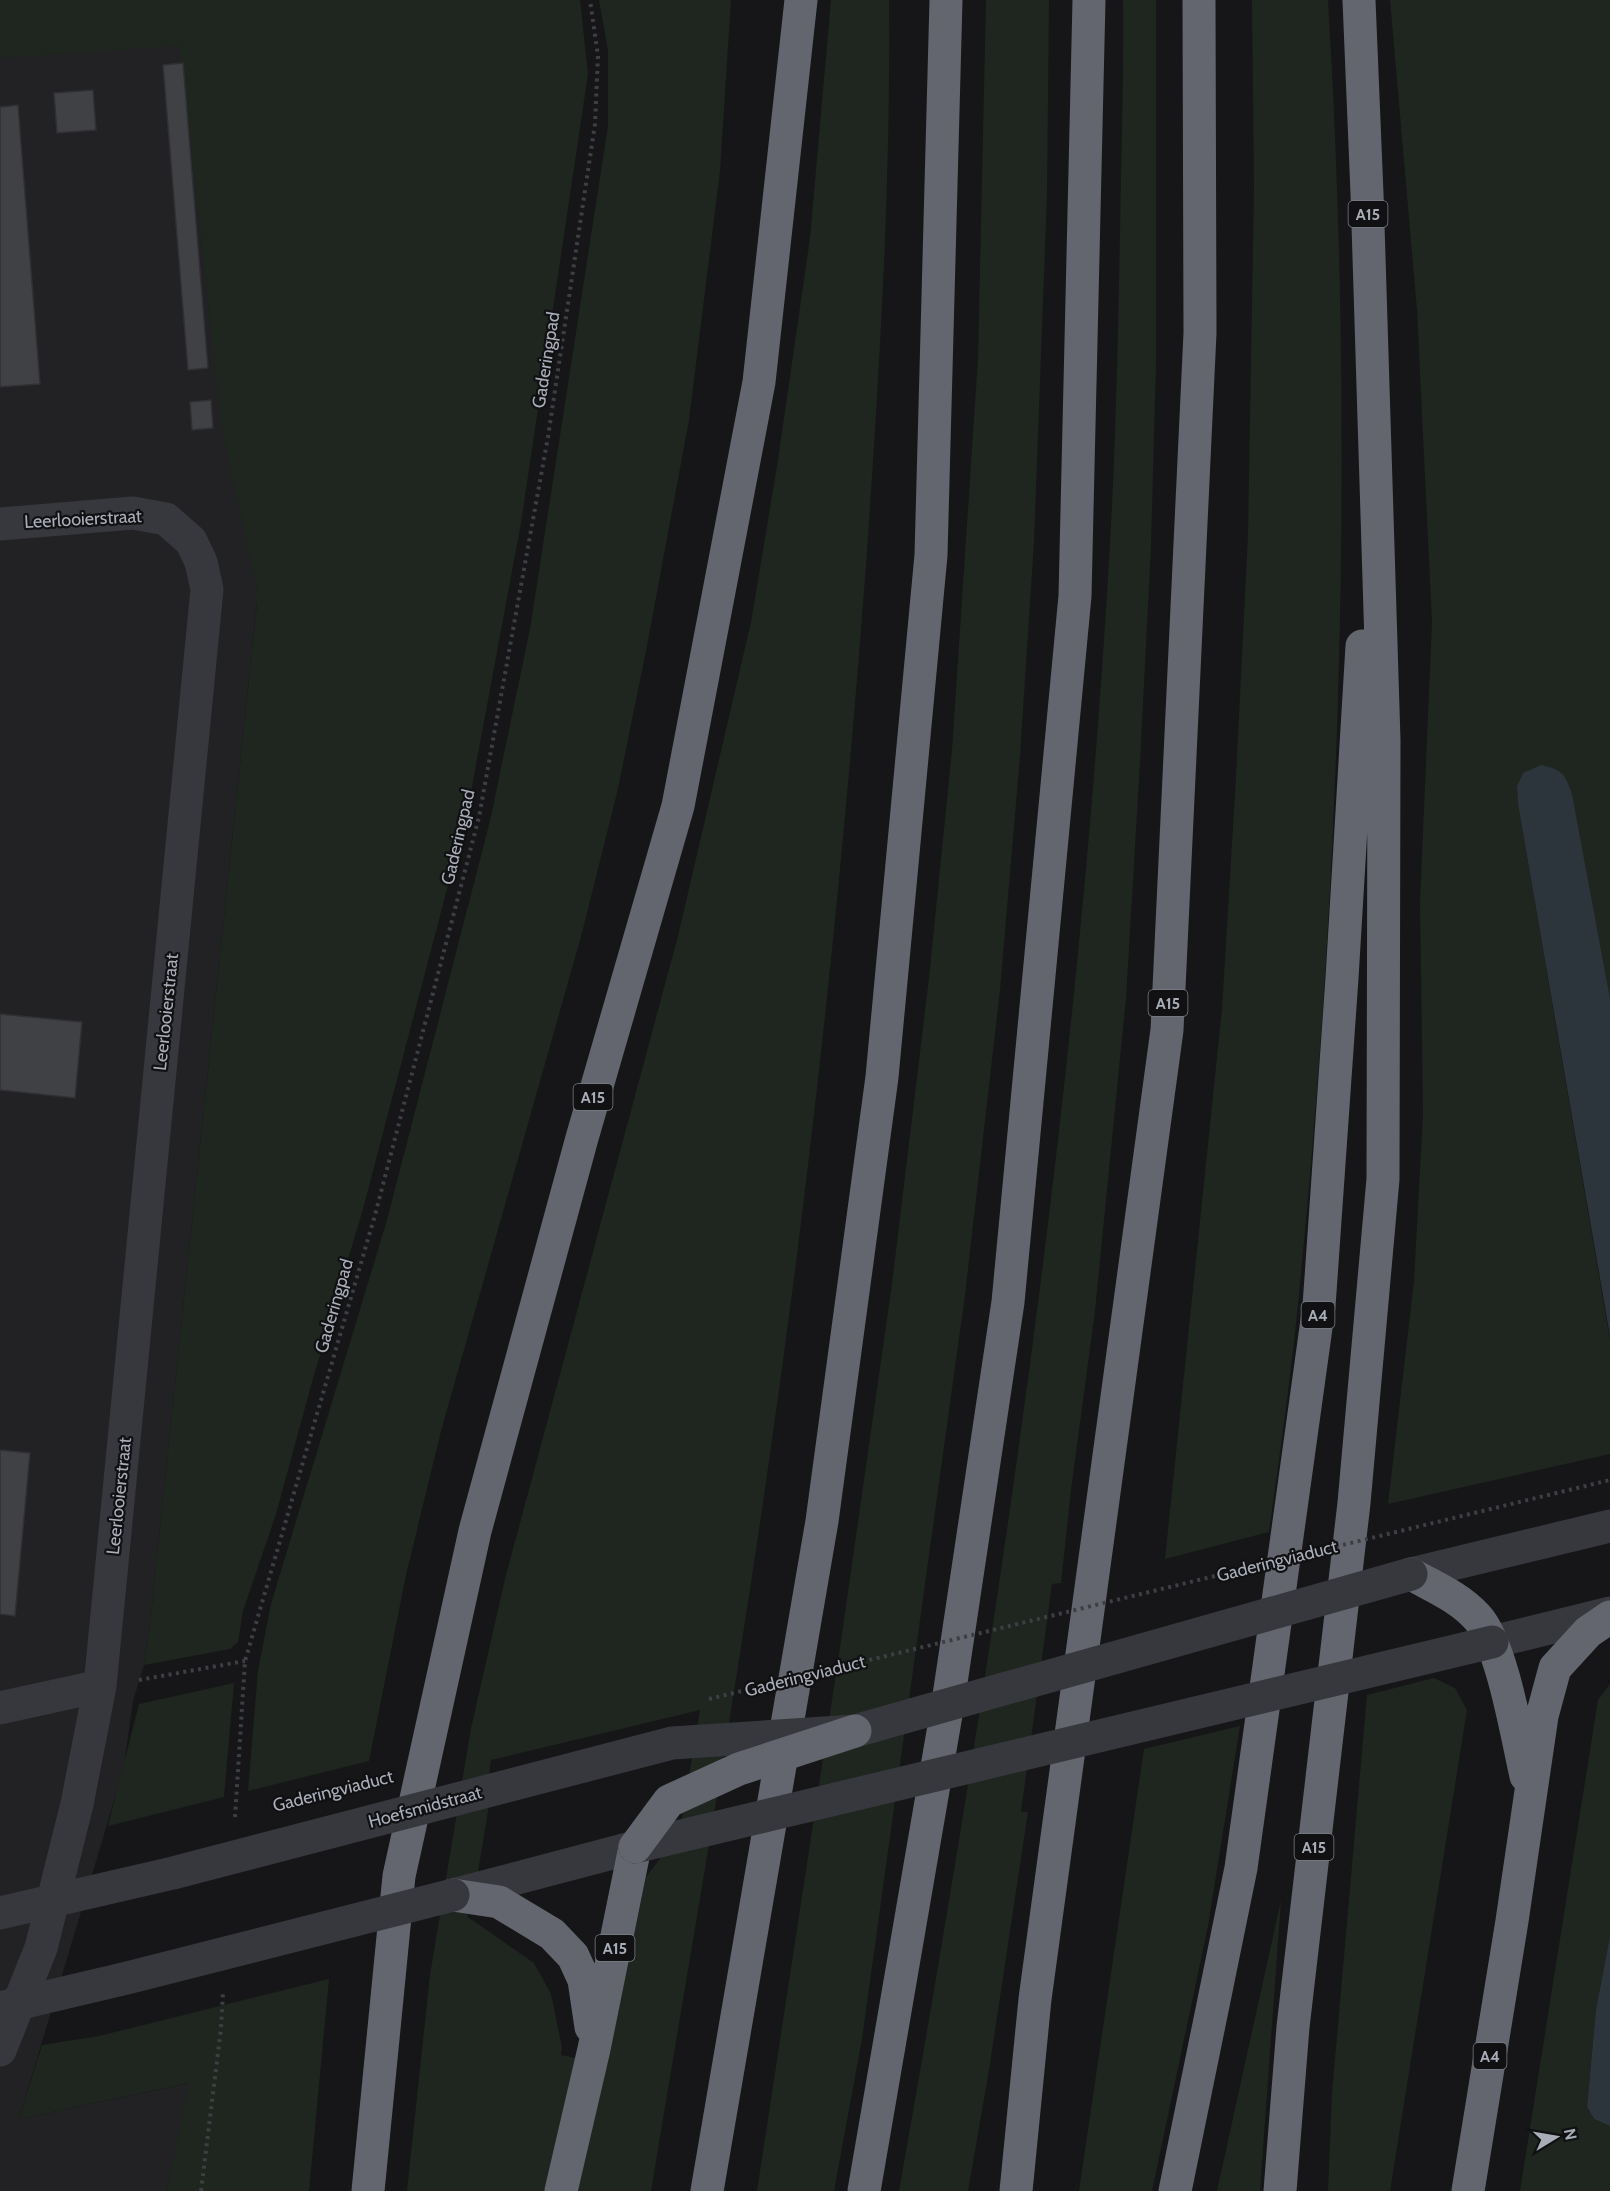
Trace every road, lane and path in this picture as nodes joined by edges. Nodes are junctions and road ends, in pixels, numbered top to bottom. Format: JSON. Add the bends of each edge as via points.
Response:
{"nodes":[{"id":1,"x":590,"y":0,"type":"edge"},
{"id":2,"x":801,"y":0,"type":"edge"},
{"id":3,"x":946,"y":0,"type":"edge"},
{"id":4,"x":1089,"y":0,"type":"edge"},
{"id":5,"x":1199,"y":0,"type":"edge"},
{"id":6,"x":1359,"y":0,"type":"edge"},
{"id":7,"x":1375,"y":429,"type":"junction"},
{"id":8,"x":0,"y":524,"type":"edge"},
{"id":9,"x":1610,"y":1480,"type":"edge"},
{"id":10,"x":1610,"y":1526,"type":"edge"},
{"id":11,"x":1411,"y":1574,"type":"junction"},
{"id":12,"x":1610,"y":1615,"type":"edge"},
{"id":13,"x":1492,"y":1642,"type":"junction"},
{"id":14,"x":100,"y":1686,"type":"junction"},
{"id":15,"x":706,"y":1700,"type":"dead end"},
{"id":16,"x":0,"y":1708,"type":"edge"},
{"id":17,"x":855,"y":1731,"type":"junction"},
{"id":18,"x":1530,"y":1792,"type":"junction"},
{"id":19,"x":243,"y":1813,"type":"dead end"},
{"id":20,"x":232,"y":1815,"type":"dead end"},
{"id":21,"x":635,"y":1847,"type":"junction"},
{"id":22,"x":453,"y":1895,"type":"junction"},
{"id":23,"x":0,"y":1913,"type":"edge"},
{"id":24,"x":1035,"y":1999,"type":"junction"},
{"id":25,"x":0,"y":2008,"type":"edge"},
{"id":26,"x":594,"y":2049,"type":"junction"},
{"id":27,"x":0,"y":2050,"type":"edge"},
{"id":28,"x":368,"y":2191,"type":"edge"},
{"id":29,"x":561,"y":2191,"type":"edge"},
{"id":30,"x":707,"y":2191,"type":"edge"},
{"id":31,"x":864,"y":2191,"type":"edge"},
{"id":32,"x":996,"y":2191,"type":"edge"},
{"id":33,"x":1016,"y":2191,"type":"edge"},
{"id":34,"x":1175,"y":2191,"type":"edge"},
{"id":35,"x":1280,"y":2191,"type":"edge"},
{"id":36,"x":1468,"y":2191,"type":"edge"}],
"edges":[{"from":1,"to":14,"type":"path","name":"Gaderingpad","via":[[598,56],[595,124],[548,437],[479,817],[375,1215],[245,1661]]},
{"from":2,"to":28,"type":"highway","number":"A15","via":[[759,382],[678,806],[475,1531],[399,1876]]},
{"from":3,"to":30,"type":"highway","via":[[931,555],[882,1077],[822,1521]]},
{"from":4,"to":31,"type":"highway","via":[[1075,596],[1008,1302],[946,1709]]},
{"from":5,"to":24,"type":"highway","number":"A15","via":[[1200,333],[1167,1030]]},
{"from":6,"to":7,"type":"highway","number":"A15"},
{"from":7,"to":34,"type":"highway","number":"A4","via":[[1319,1306],[1240,1868]]},
{"from":7,"to":35,"type":"highway","number":"A15","via":[[1384,740],[1383,1179],[1354,1503],[1293,2027]]},
{"from":8,"to":14,"type":"street","name":"Leerlooierstraat","via":[[133,513],[166,519],[191,541],[207,589]]},
{"from":9,"to":15,"type":"path","name":"Gaderingviaduct","bridge":true},
{"from":10,"to":11,"type":"street"},
{"from":11,"to":13,"type":"highway","via":[[1454,1597],[1478,1618]]},
{"from":11,"to":17,"type":"street","bridge":true},
{"from":12,"to":13,"type":"street"},
{"from":12,"to":18,"type":"highway","number":"A4","via":[[1587,1632],[1555,1668],[1542,1716]]},
{"from":13,"to":18,"type":"highway","number":"A4"},
{"from":13,"to":21,"type":"street","bridge":true},
{"from":14,"to":16,"type":"street"},
{"from":14,"to":27,"type":"street","name":"Leerlooierstraat","via":[[77,1804],[41,1948]]},
{"from":17,"to":21,"type":"highway","bridge":true,"via":[[739,1769],[669,1802]]},
{"from":17,"to":23,"type":"street","name":"Hoefsmidstraat","bridge":true,"via":[[672,1743],[172,1873]]},
{"from":18,"to":36,"type":"highway","number":"A4"},
{"from":19,"to":20,"type":"path"},
{"from":21,"to":22,"type":"street"},
{"from":21,"to":26,"type":"highway","number":"A15"},
{"from":22,"to":25,"type":"street","bridge":true},
{"from":22,"to":26,"type":"highway","via":[[499,1902],[552,1934],[573,1956],[584,1980]]},
{"from":24,"to":32,"type":"highway","number":"A15"},
{"from":24,"to":33,"type":"highway"},
{"from":26,"to":29,"type":"highway","number":"A15"}]}
